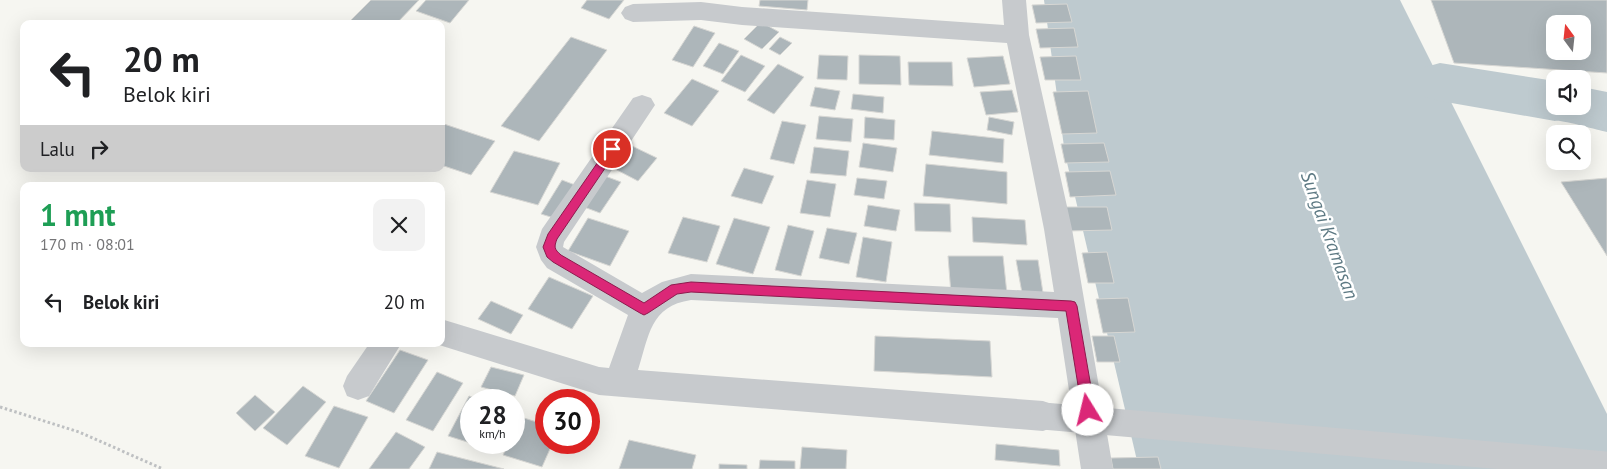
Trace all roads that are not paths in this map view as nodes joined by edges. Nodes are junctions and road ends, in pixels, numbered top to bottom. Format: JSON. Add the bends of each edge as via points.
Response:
{"nodes":[{"id":1,"x":1014,"y":0,"type":"edge"},
{"id":2,"x":703,"y":6,"type":"edge"},
{"id":3,"x":633,"y":12,"type":"dead end"},
{"id":4,"x":1017,"y":35,"type":"junction"},
{"id":5,"x":642,"y":104,"type":"dead end"},
{"id":6,"x":1071,"y":306,"type":"junction"},
{"id":7,"x":644,"y":310,"type":"junction"},
{"id":8,"x":445,"y":333,"type":"edge"},
{"id":9,"x":384,"y":347,"type":"edge"},
{"id":10,"x":619,"y":383,"type":"junction"},
{"id":11,"x":358,"y":386,"type":"dead end"},
{"id":12,"x":1607,"y":465,"type":"edge"},
{"id":13,"x":1097,"y":469,"type":"edge"}],
"edges":[{"from":1,"to":4,"type":"street"},
{"from":2,"to":3,"type":"street"},
{"from":2,"to":4,"type":"street","via":[[742,16]]},
{"from":4,"to":6,"type":"street"},
{"from":5,"to":7,"type":"street","via":[[552,237],[549,247],[557,258]]},
{"from":6,"to":7,"type":"street","via":[[691,287],[675,289]]},
{"from":6,"to":13,"type":"street"},
{"from":7,"to":10,"type":"street"},
{"from":8,"to":10,"type":"street","via":[[599,381]]},
{"from":9,"to":11,"type":"street"},
{"from":10,"to":12,"type":"street","bridge":true}]}
